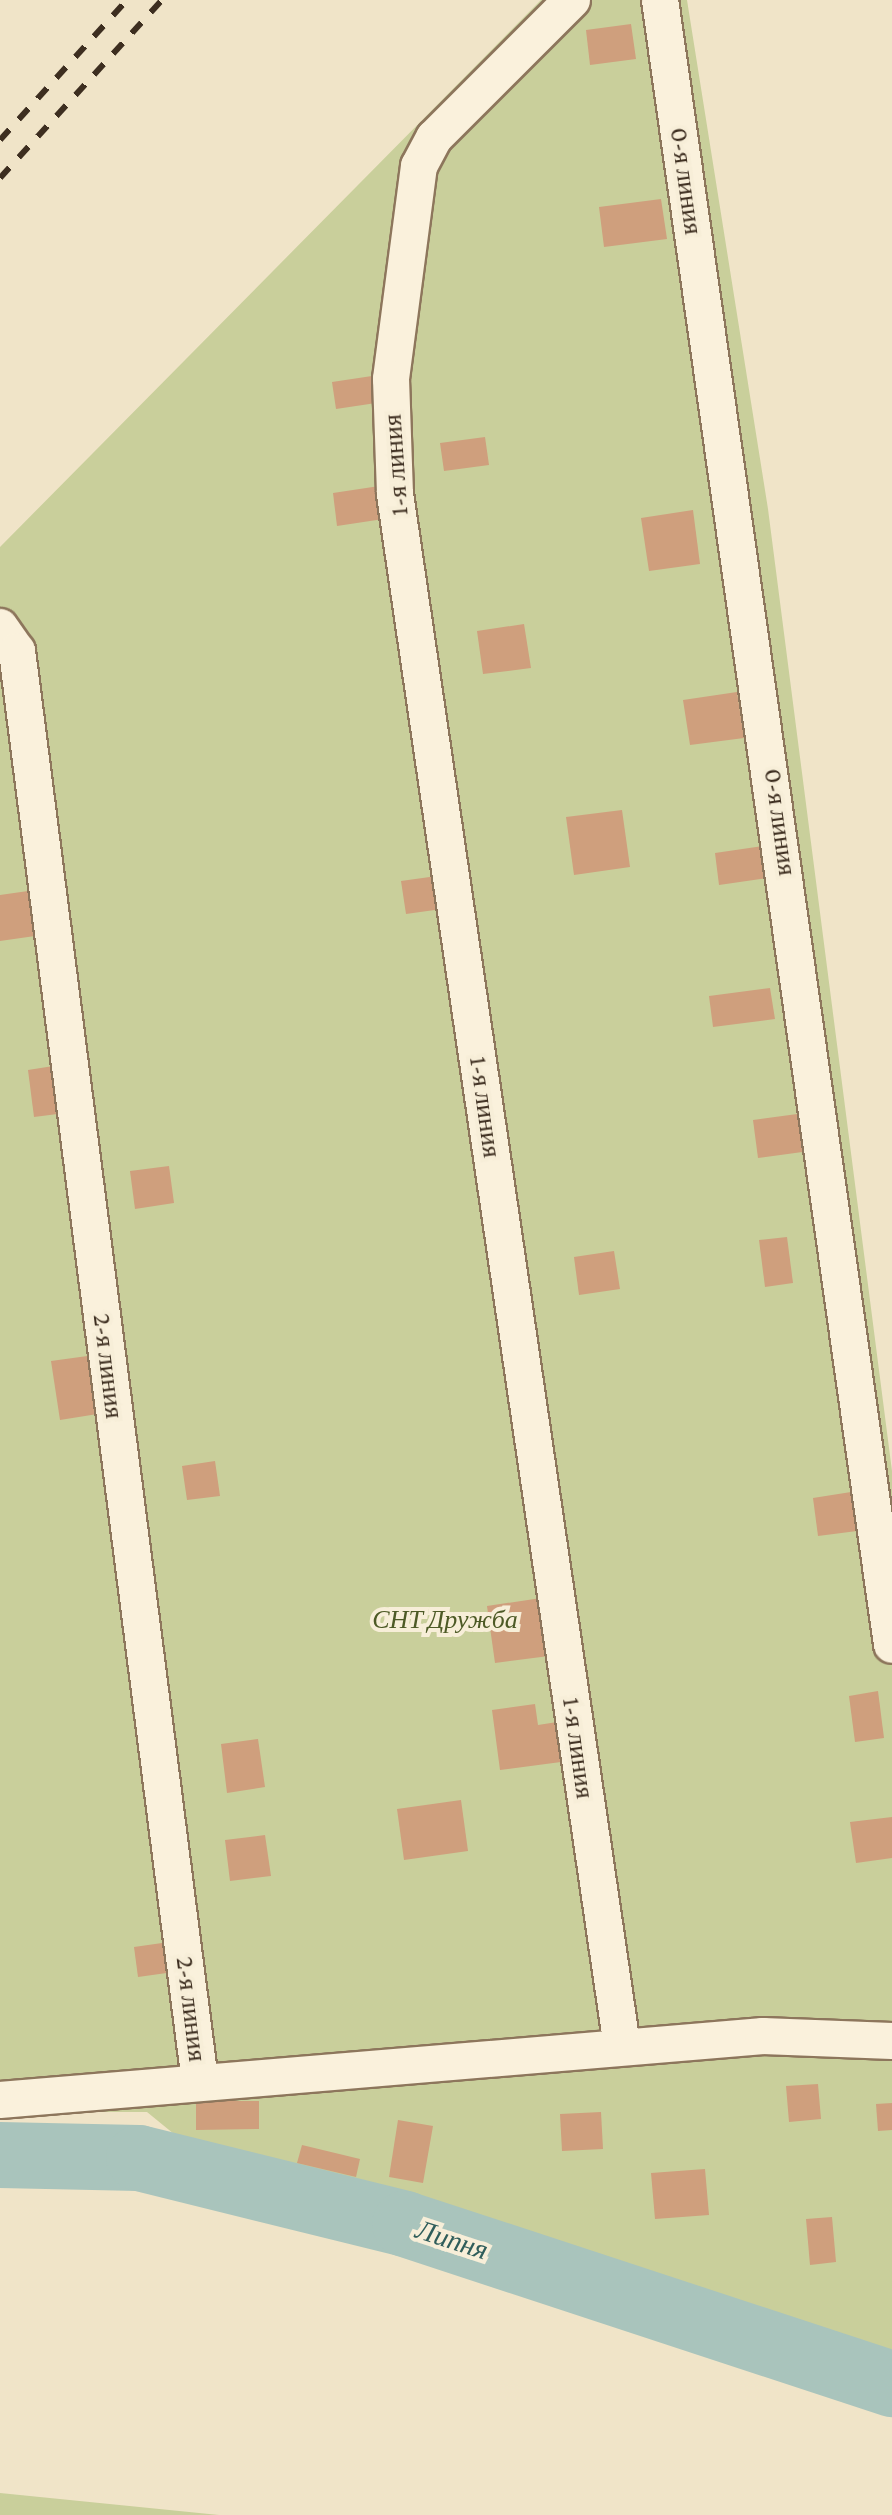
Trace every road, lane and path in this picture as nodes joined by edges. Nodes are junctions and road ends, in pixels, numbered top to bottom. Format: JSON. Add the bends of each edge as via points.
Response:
{"nodes":[{"id":1,"x":572,"y":0,"type":"edge"},
{"id":2,"x":660,"y":0,"type":"edge"},
{"id":3,"x":8,"y":639,"type":"edge"},
{"id":4,"x":892,"y":1645,"type":"edge"},
{"id":5,"x":892,"y":2041,"type":"edge"},
{"id":6,"x":622,"y":2046,"type":"junction"},
{"id":7,"x":200,"y":2081,"type":"junction"},
{"id":8,"x":0,"y":2100,"type":"edge"}],
"edges":[{"from":1,"to":6,"type":"street","name":"1-я линия","via":[[434,138],[419,166],[391,379],[395,494]]},
{"from":2,"to":4,"type":"street","name":"0-я линия"},
{"from":3,"to":7,"type":"street","name":"2-я линия"},
{"from":5,"to":6,"type":"street","via":[[763,2036]]},
{"from":6,"to":7,"type":"street"},
{"from":7,"to":8,"type":"street"}]}
